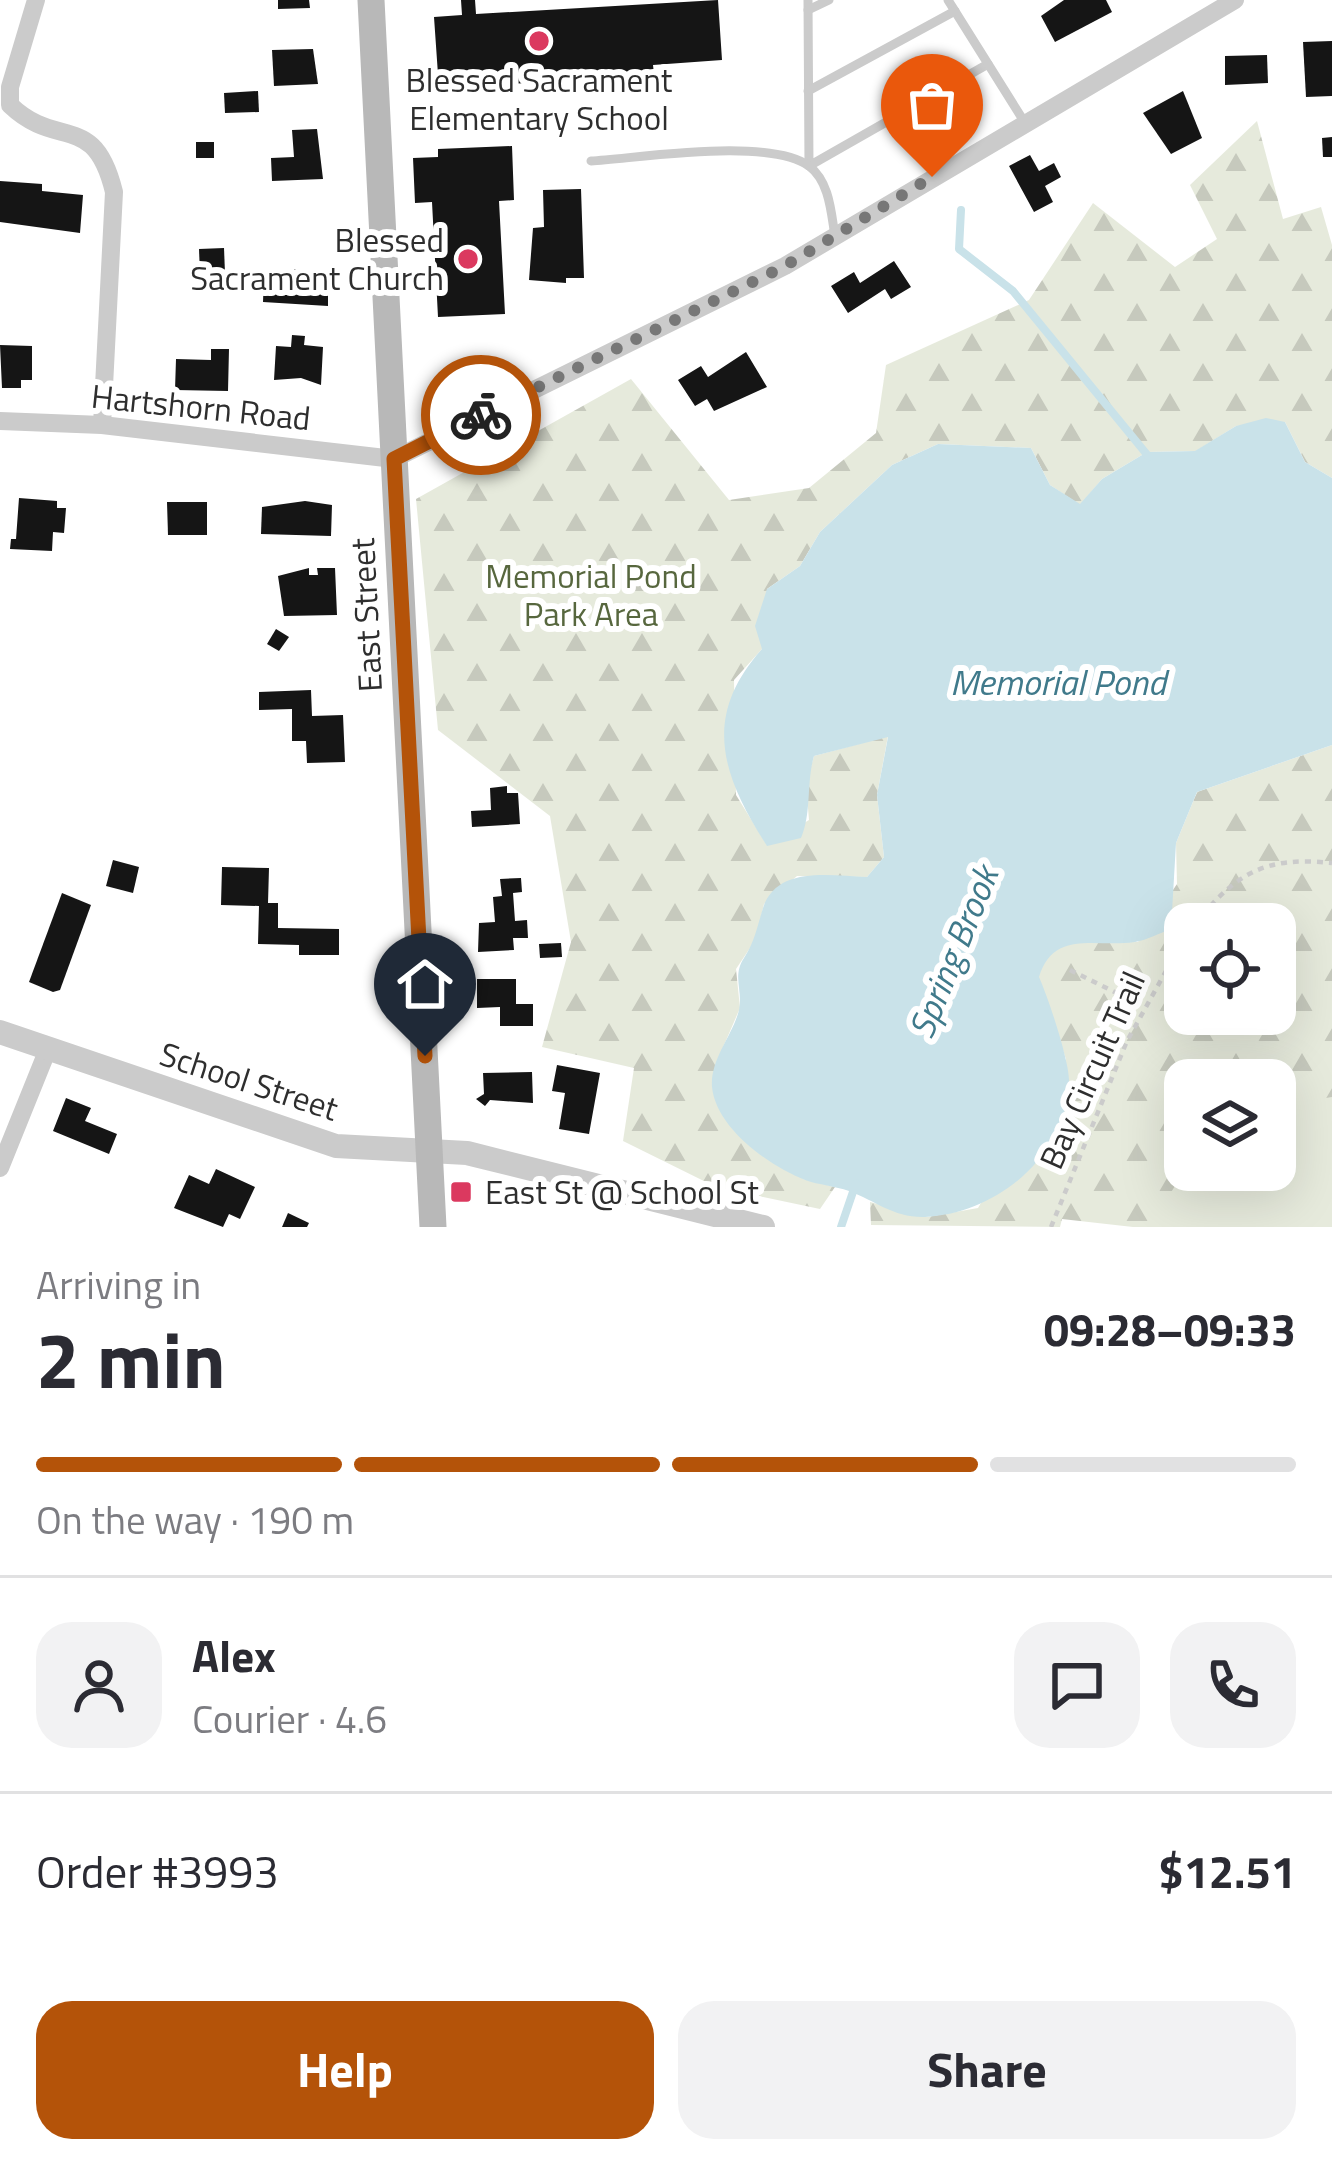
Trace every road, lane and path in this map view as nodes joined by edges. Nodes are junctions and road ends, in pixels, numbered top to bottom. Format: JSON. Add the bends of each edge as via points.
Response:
{"nodes":[{"id":1,"x":36,"y":0,"type":"edge"},
{"id":2,"x":371,"y":0,"type":"edge"},
{"id":3,"x":830,"y":0,"type":"edge"},
{"id":4,"x":948,"y":0,"type":"edge"},
{"id":5,"x":1235,"y":0,"type":"edge"},
{"id":6,"x":808,"y":5,"type":"edge"},
{"id":7,"x":955,"y":11,"type":"junction"},
{"id":8,"x":988,"y":64,"type":"junction"},
{"id":9,"x":808,"y":91,"type":"junction"},
{"id":10,"x":1025,"y":123,"type":"junction"},
{"id":11,"x":591,"y":161,"type":"dead end"},
{"id":12,"x":809,"y":166,"type":"junction"},
{"id":13,"x":835,"y":236,"type":"junction"},
{"id":14,"x":0,"y":421,"type":"edge"},
{"id":15,"x":102,"y":425,"type":"junction"},
{"id":16,"x":394,"y":459,"type":"junction"},
{"id":17,"x":1332,"y":863,"type":"edge"},
{"id":18,"x":1219,"y":903,"type":"edge"},
{"id":19,"x":1070,"y":970,"type":"dead end"},
{"id":20,"x":1164,"y":972,"type":"edge"},
{"id":21,"x":1143,"y":1006,"type":"junction"},
{"id":22,"x":0,"y":1032,"type":"edge"},
{"id":23,"x":48,"y":1049,"type":"junction"},
{"id":24,"x":430,"y":1148,"type":"junction"},
{"id":25,"x":0,"y":1168,"type":"edge"},
{"id":26,"x":433,"y":1227,"type":"edge"},
{"id":27,"x":763,"y":1227,"type":"edge"},
{"id":28,"x":1051,"y":1227,"type":"edge"}],
"edges":[{"from":1,"to":15,"type":"street","via":[[10,106],[93,144],[106,156],[114,192]]},
{"from":2,"to":16,"type":"main road","name":"East Street"},
{"from":3,"to":6,"type":"lane"},
{"from":4,"to":7,"type":"lane"},
{"from":5,"to":10,"type":"street"},
{"from":6,"to":9,"type":"lane"},
{"from":7,"to":8,"type":"lane"},
{"from":7,"to":9,"type":"lane"},
{"from":8,"to":10,"type":"lane"},
{"from":8,"to":12,"type":"lane"},
{"from":9,"to":12,"type":"lane"},
{"from":10,"to":13,"type":"street"},
{"from":11,"to":12,"type":"lane","via":[[739,152]]},
{"from":12,"to":13,"type":"lane","via":[[830,202]]},
{"from":13,"to":16,"type":"street"},
{"from":14,"to":15,"type":"street","name":"Hartshorn Road"},
{"from":15,"to":16,"type":"street","name":"Hartshorn Road"},
{"from":16,"to":24,"type":"main road","name":"East Street"},
{"from":17,"to":18,"type":"path","via":[[1262,865]]},
{"from":19,"to":21,"type":"path"},
{"from":20,"to":21,"type":"path","name":"Bay Circuit Trail"},
{"from":21,"to":28,"type":"path","name":"Bay Circuit Trail"},
{"from":22,"to":23,"type":"street","name":"School Street"},
{"from":23,"to":24,"type":"street","name":"School Street","via":[[336,1146]]},
{"from":23,"to":25,"type":"street"},
{"from":24,"to":26,"type":"main road","name":"East Street"},
{"from":24,"to":27,"type":"street","name":"School Street"}]}
